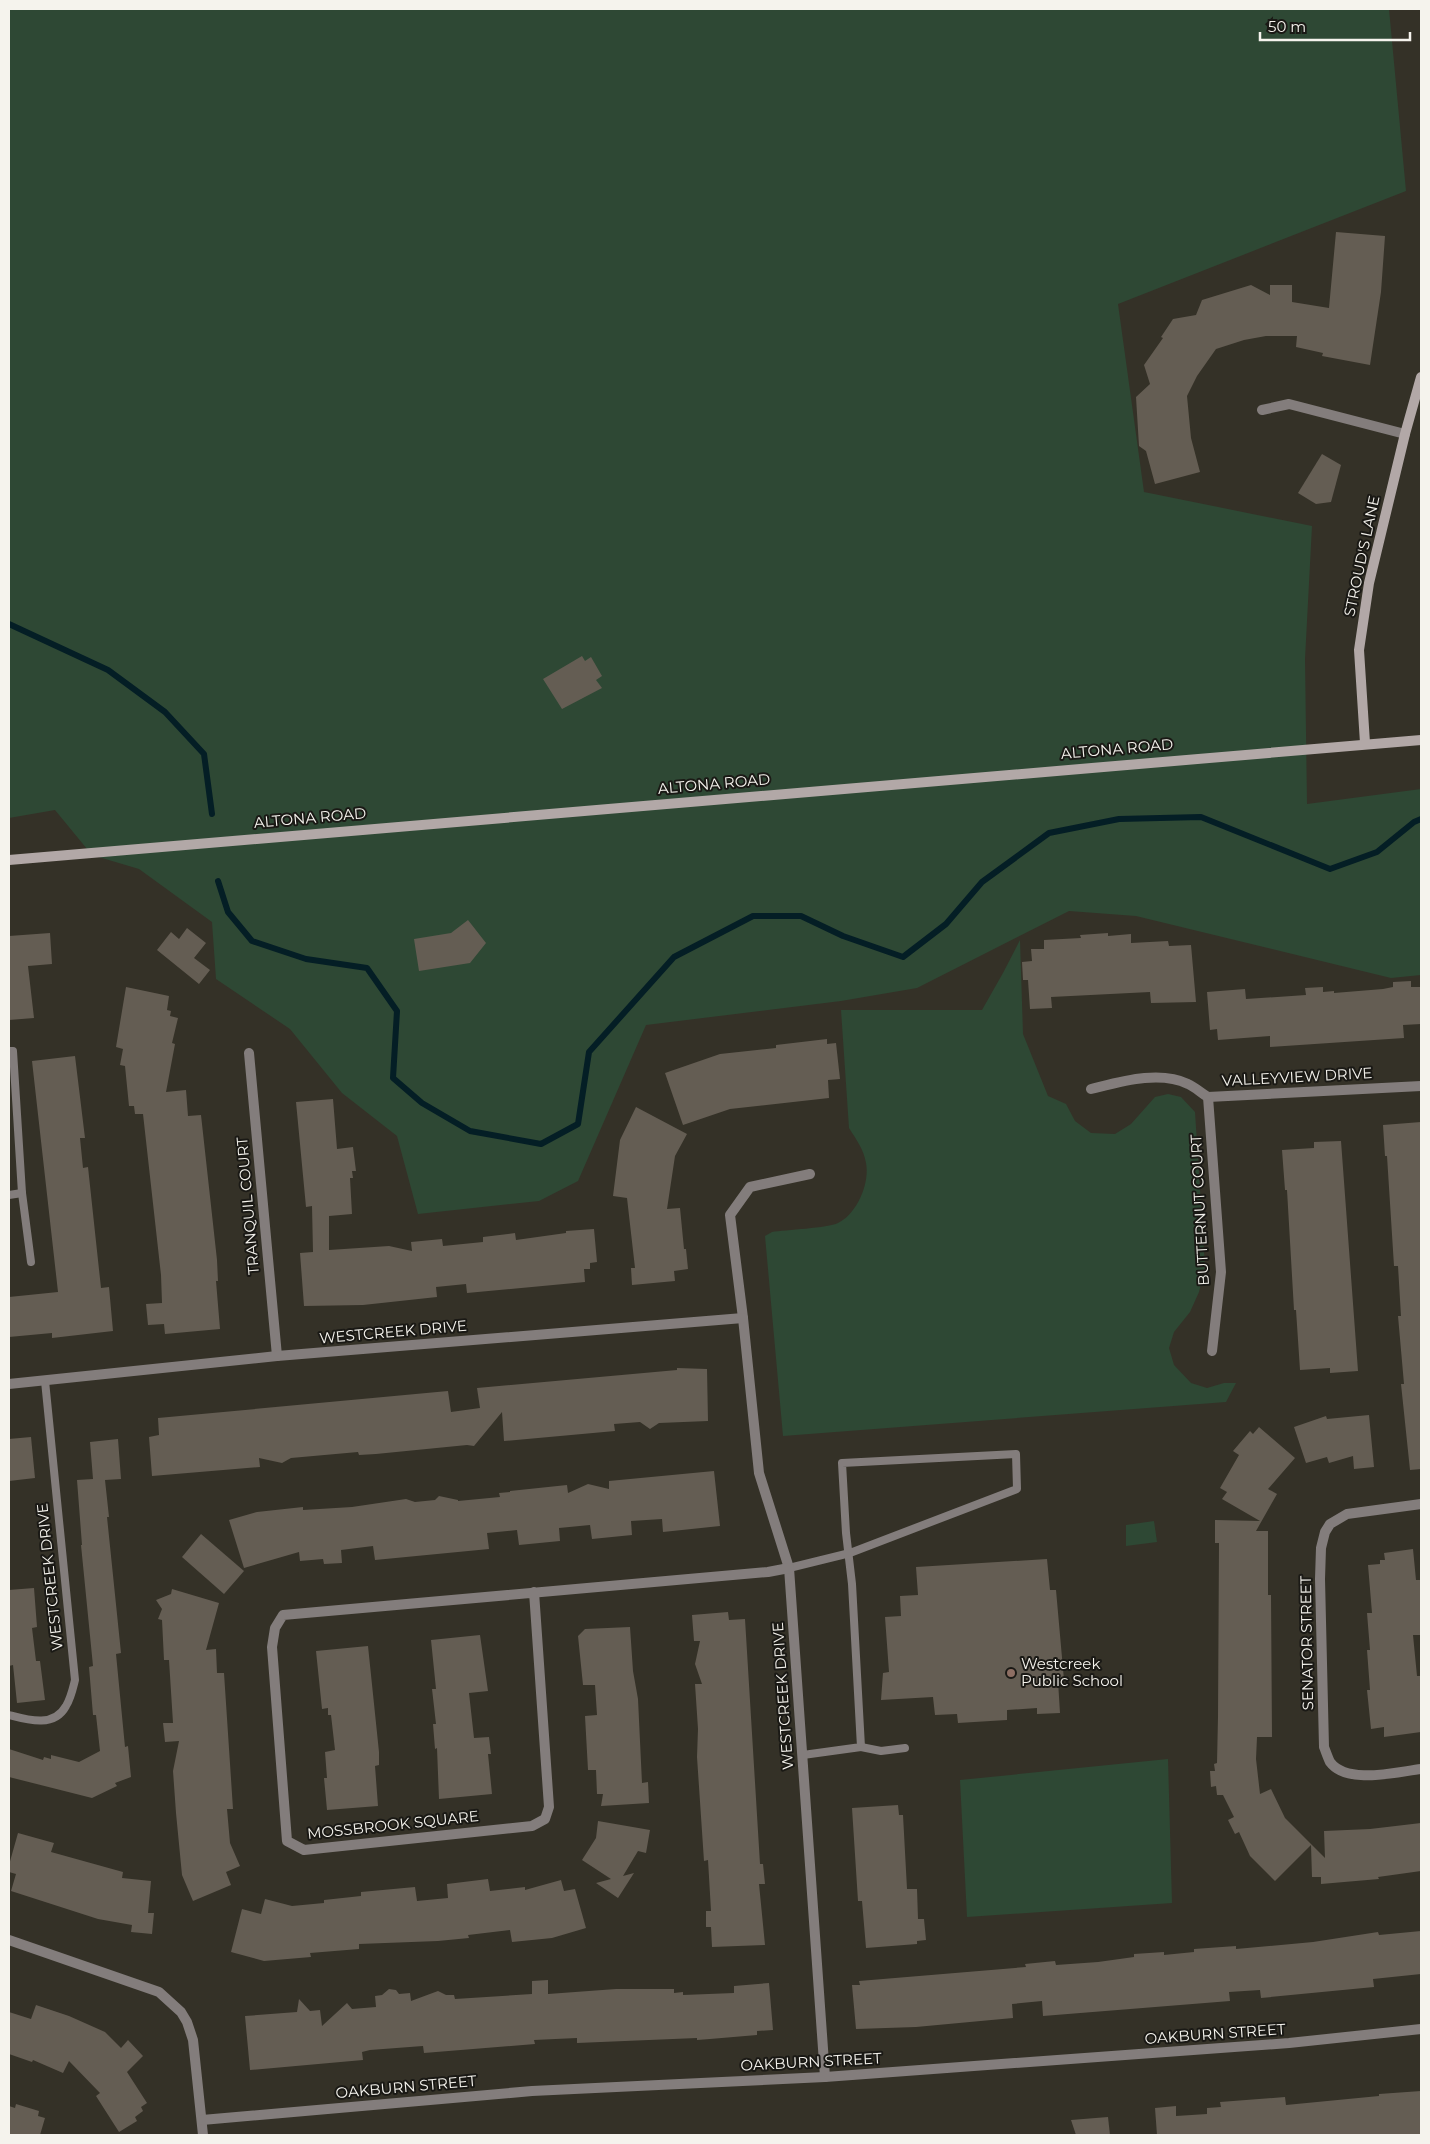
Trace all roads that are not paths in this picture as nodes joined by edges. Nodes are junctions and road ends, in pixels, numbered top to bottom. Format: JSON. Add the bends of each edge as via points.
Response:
{"nodes":[{"id":1,"x":1421,"y":377,"type":"edge"},
{"id":2,"x":1262,"y":410,"type":"dead end"},
{"id":3,"x":1405,"y":434,"type":"junction"},
{"id":4,"x":1421,"y":740,"type":"edge"},
{"id":5,"x":1365,"y":744,"type":"junction"},
{"id":6,"x":9,"y":860,"type":"edge"},
{"id":7,"x":9,"y":1051,"type":"edge"},
{"id":8,"x":249,"y":1053,"type":"dead end"},
{"id":9,"x":1421,"y":1086,"type":"edge"},
{"id":10,"x":1091,"y":1089,"type":"dead end"},
{"id":11,"x":1208,"y":1097,"type":"junction"},
{"id":12,"x":810,"y":1174,"type":"dead end"},
{"id":13,"x":22,"y":1193,"type":"junction"},
{"id":14,"x":9,"y":1195,"type":"edge"},
{"id":15,"x":31,"y":1262,"type":"dead end"},
{"id":16,"x":743,"y":1318,"type":"junction"},
{"id":17,"x":1212,"y":1352,"type":"dead end"},
{"id":18,"x":277,"y":1356,"type":"junction"},
{"id":19,"x":45,"y":1381,"type":"junction"},
{"id":20,"x":9,"y":1384,"type":"edge"},
{"id":21,"x":1421,"y":1504,"type":"edge"},
{"id":22,"x":850,"y":1553,"type":"junction"},
{"id":23,"x":789,"y":1568,"type":"junction"},
{"id":24,"x":534,"y":1592,"type":"junction"},
{"id":25,"x":9,"y":1715,"type":"edge"},
{"id":26,"x":861,"y":1747,"type":"junction"},
{"id":27,"x":905,"y":1748,"type":"dead end"},
{"id":28,"x":802,"y":1755,"type":"junction"},
{"id":29,"x":1421,"y":1769,"type":"edge"},
{"id":30,"x":9,"y":1940,"type":"edge"},
{"id":31,"x":1421,"y":2029,"type":"edge"},
{"id":32,"x":825,"y":2077,"type":"junction"},
{"id":33,"x":202,"y":2120,"type":"junction"},
{"id":34,"x":203,"y":2135,"type":"edge"}],
"edges":[{"from":1,"to":3,"type":"main road","name":"STROUD'S LANE"},
{"from":2,"to":3,"type":"street","via":[[1289,404]]},
{"from":3,"to":5,"type":"main road","name":"STROUD'S LANE","via":[[1369,583],[1359,650]]},
{"from":4,"to":5,"type":"main road","name":"ALTONA ROAD"},
{"from":5,"to":6,"type":"main road","name":"ALTONA ROAD"},
{"from":7,"to":13,"type":"lane","via":[[14,1052]]},
{"from":8,"to":18,"type":"street","name":"TRANQUIL COURT"},
{"from":9,"to":11,"type":"street","name":"VALLEYVIEW DRIVE"},
{"from":10,"to":11,"type":"street","name":"VALLEYVIEW DRIVE","via":[[1160,1078],[1188,1084]]},
{"from":11,"to":17,"type":"street","name":"BUTTERNUT COURT","via":[[1221,1272]]},
{"from":12,"to":16,"type":"street","name":"WESTCREEK DRIVE","via":[[750,1186],[730,1215]]},
{"from":13,"to":14,"type":"lane"},
{"from":13,"to":15,"type":"lane"},
{"from":16,"to":18,"type":"street","name":"WESTCREEK DRIVE"},
{"from":16,"to":23,"type":"street","name":"WESTCREEK DRIVE","via":[[759,1473]]},
{"from":18,"to":19,"type":"street","name":"WESTCREEK DRIVE"},
{"from":19,"to":20,"type":"street","name":"WESTCREEK DRIVE"},
{"from":19,"to":25,"type":"lane","name":"WESTCREEK DRIVE","via":[[75,1680],[66,1707],[50,1720],[33,1721]]},
{"from":21,"to":29,"type":"street","name":"SENATOR STREET","via":[[1347,1514],[1330,1524],[1321,1548],[1320,1579],[1324,1747],[1331,1762],[1343,1772],[1355,1776]]},
{"from":22,"to":22,"type":"lane","via":[[842,1464],[1016,1454],[1016,1489]]},
{"from":22,"to":23,"type":"lane"},
{"from":22,"to":26,"type":"lane"},
{"from":23,"to":24,"type":"street","name":"MOSSBROOK SQUARE"},
{"from":23,"to":28,"type":"street","name":"WESTCREEK DRIVE"},
{"from":24,"to":24,"type":"street","name":"MOSSBROOK SQUARE","via":[[283,1615],[275,1628],[272,1647],[287,1841],[304,1850],[532,1826],[545,1819],[550,1807]]},
{"from":26,"to":27,"type":"lane","via":[[881,1751]]},
{"from":26,"to":28,"type":"lane"},
{"from":28,"to":32,"type":"street","name":"WESTCREEK DRIVE"},
{"from":30,"to":33,"type":"street","via":[[159,1992],[181,2012],[193,2040]]},
{"from":31,"to":32,"type":"street","name":"OAKBURN STREET","via":[[1289,2043]]},
{"from":32,"to":33,"type":"street","name":"OAKBURN STREET","via":[[532,2091]]},
{"from":33,"to":34,"type":"street"}]}
